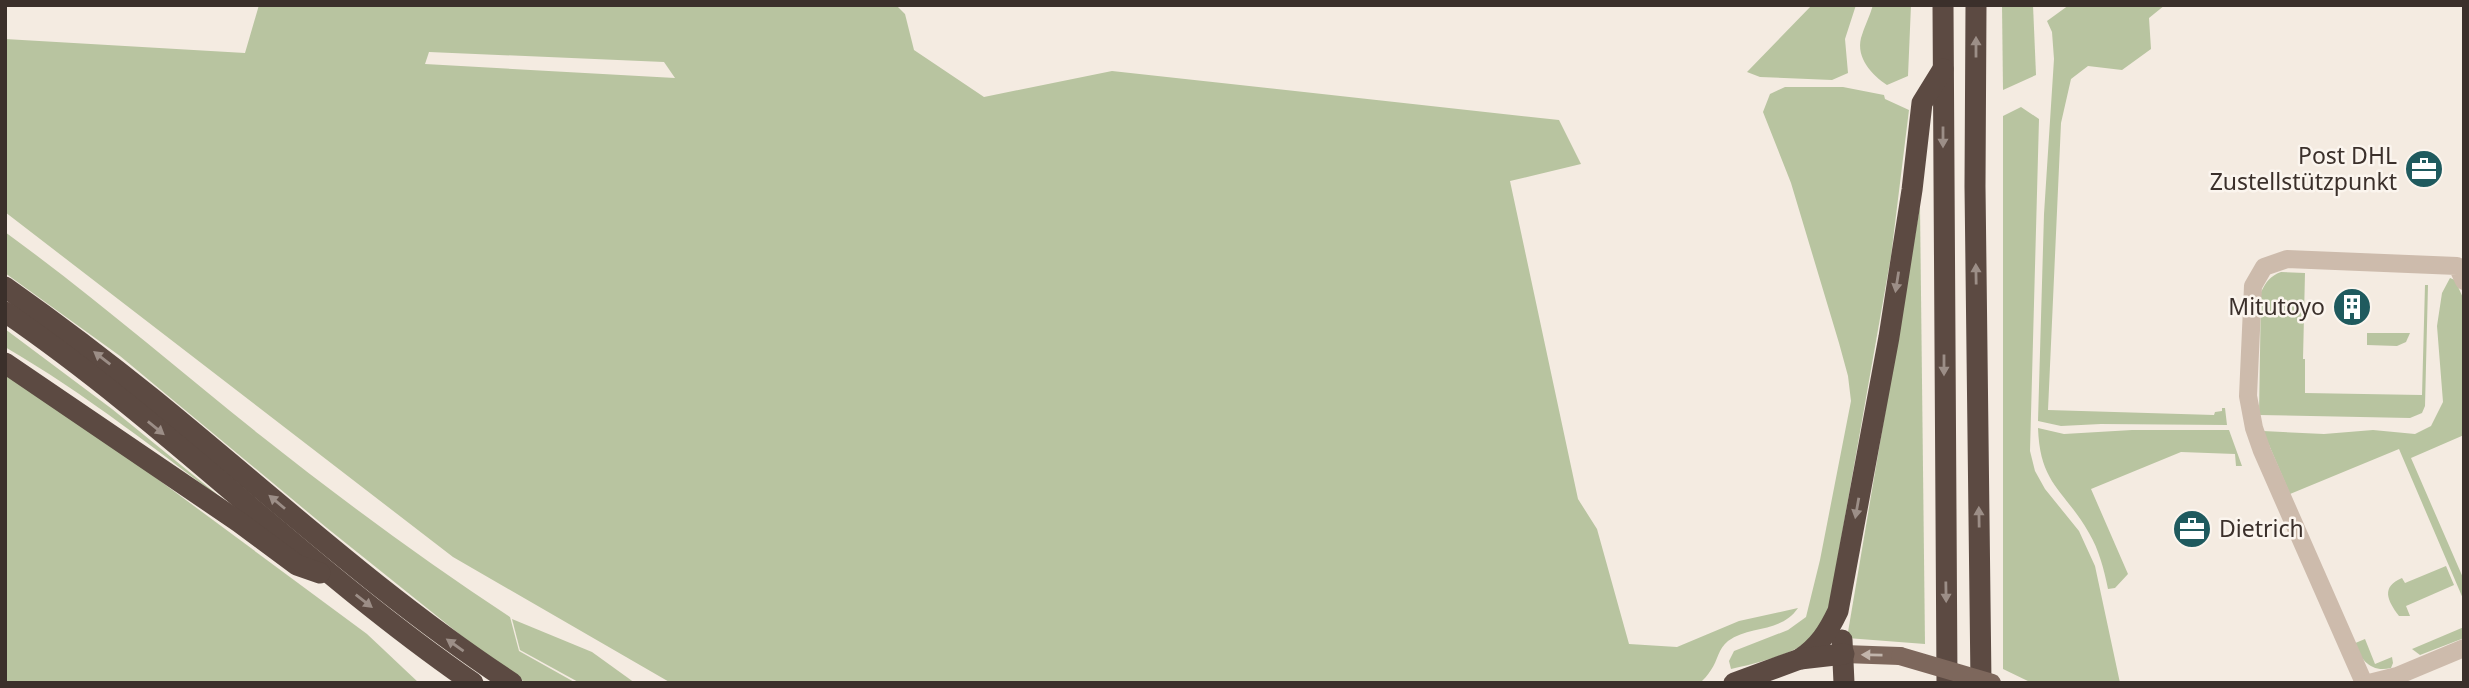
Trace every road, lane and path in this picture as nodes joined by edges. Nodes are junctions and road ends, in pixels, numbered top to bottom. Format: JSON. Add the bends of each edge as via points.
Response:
{"nodes":[{"id":1,"x":1942,"y":5,"type":"edge"},
{"id":2,"x":1976,"y":5,"type":"edge"},
{"id":3,"x":1943,"y":69,"type":"junction"},
{"id":4,"x":2464,"y":281,"type":"edge"},
{"id":5,"x":5,"y":287,"type":"edge"},
{"id":6,"x":5,"y":312,"type":"edge"},
{"id":7,"x":5,"y":363,"type":"edge"},
{"id":8,"x":336,"y":579,"type":"junction"},
{"id":9,"x":1838,"y":611,"type":"junction"},
{"id":10,"x":2464,"y":648,"type":"edge"},
{"id":11,"x":1844,"y":654,"type":"junction"},
{"id":12,"x":1800,"y":659,"type":"junction"},
{"id":13,"x":473,"y":683,"type":"edge"},
{"id":14,"x":512,"y":683,"type":"edge"},
{"id":15,"x":1734,"y":683,"type":"edge"},
{"id":16,"x":1844,"y":683,"type":"edge"},
{"id":17,"x":1947,"y":683,"type":"edge"},
{"id":18,"x":1981,"y":683,"type":"edge"},
{"id":19,"x":1992,"y":683,"type":"edge"},
{"id":20,"x":2367,"y":683,"type":"edge"}],
"edges":[{"from":1,"to":3,"type":"highway"},
{"from":18,"to":2,"type":"highway","one_way":true},
{"from":3,"to":9,"type":"highway","one_way":true,"via":[[1922,103],[1889,337]]},
{"from":3,"to":17,"type":"highway","one_way":true},
{"from":4,"to":20,"type":"street","via":[[2457,266],[2287,259],[2264,267],[2253,286],[2248,396],[2254,428]]},
{"from":14,"to":5,"type":"highway","one_way":true,"via":[[426,624],[153,399]]},
{"from":6,"to":8,"type":"highway","one_way":true,"via":[[141,415]]},
{"from":7,"to":8,"type":"highway","via":[[297,565]]},
{"from":8,"to":13,"type":"highway","one_way":true},
{"from":9,"to":11,"type":"highway"},
{"from":9,"to":12,"type":"highway","via":[[1815,649]]},
{"from":10,"to":20,"type":"street","via":[[2397,676]]},
{"from":11,"to":12,"type":"highway"},
{"from":11,"to":16,"type":"highway"},
{"from":19,"to":11,"type":"main road","one_way":true,"bridge":true,"via":[[1900,656]]},
{"from":12,"to":15,"type":"highway"}]}
